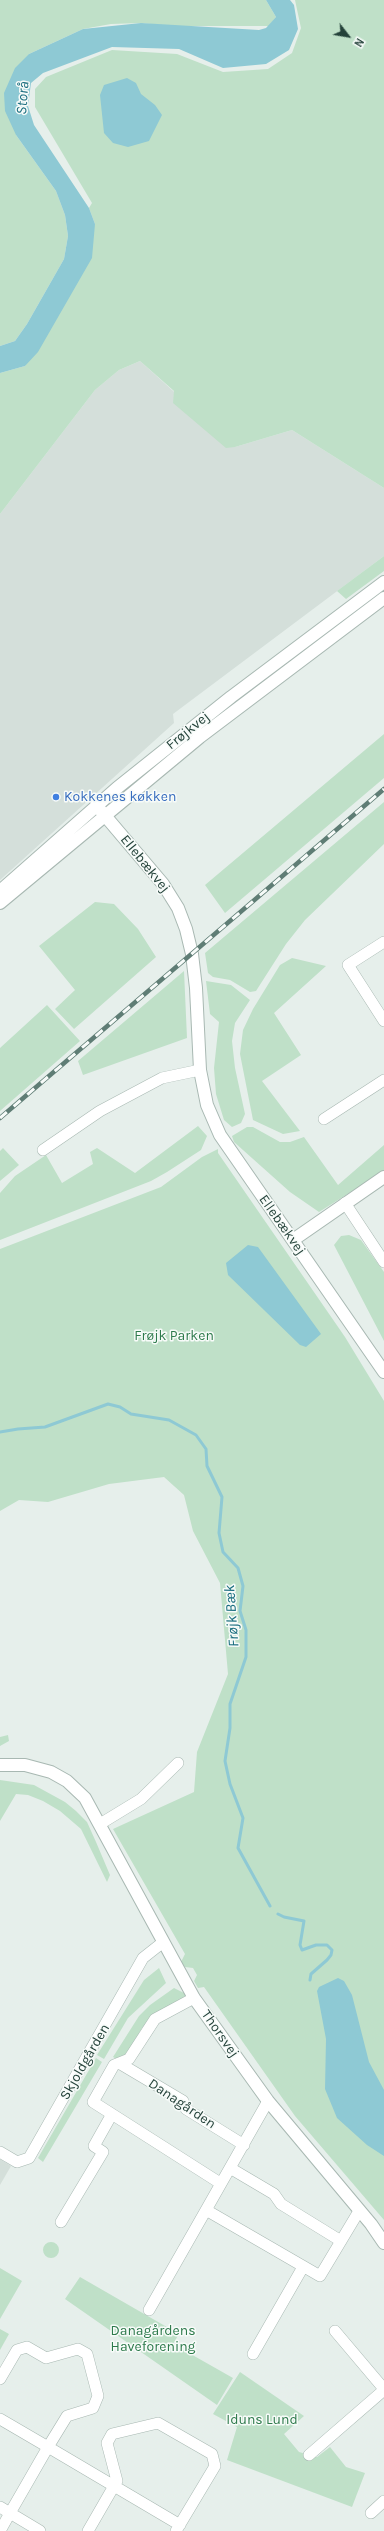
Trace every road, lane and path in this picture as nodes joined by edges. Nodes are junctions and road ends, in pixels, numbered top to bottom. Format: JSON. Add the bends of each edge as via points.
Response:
{"nodes":[{"id":1,"x":384,"y":582,"type":"edge"},
{"id":2,"x":384,"y":598,"type":"edge"},
{"id":3,"x":96,"y":806,"type":"junction"},
{"id":4,"x":105,"y":815,"type":"junction"},
{"id":5,"x":0,"y":891,"type":"edge"},
{"id":6,"x":0,"y":903,"type":"edge"},
{"id":7,"x":384,"y":942,"type":"edge"},
{"id":8,"x":384,"y":1021,"type":"edge"},
{"id":9,"x":200,"y":1070,"type":"junction"},
{"id":10,"x":384,"y":1080,"type":"edge"},
{"id":11,"x":324,"y":1119,"type":"dead end"},
{"id":12,"x":42,"y":1150,"type":"dead end"},
{"id":13,"x":384,"y":1177,"type":"edge"},
{"id":14,"x":344,"y":1203,"type":"junction"},
{"id":15,"x":293,"y":1240,"type":"junction"},
{"id":16,"x":383,"y":1260,"type":"edge"},
{"id":17,"x":384,"y":1372,"type":"edge"},
{"id":18,"x":178,"y":1763,"type":"dead end"},
{"id":19,"x":0,"y":1765,"type":"edge"},
{"id":20,"x":100,"y":1824,"type":"junction"},
{"id":21,"x":162,"y":1943,"type":"junction"},
{"id":22,"x":194,"y":1998,"type":"junction"},
{"id":23,"x":119,"y":2063,"type":"junction"},
{"id":24,"x":268,"y":2101,"type":"junction"},
{"id":25,"x":112,"y":2114,"type":"junction"},
{"id":26,"x":244,"y":2145,"type":"junction"},
{"id":27,"x":0,"y":2152,"type":"edge"},
{"id":28,"x":230,"y":2168,"type":"junction"},
{"id":29,"x":220,"y":2183,"type":"junction"},
{"id":30,"x":206,"y":2210,"type":"junction"},
{"id":31,"x":360,"y":2211,"type":"junction"},
{"id":32,"x":61,"y":2222,"type":"dead end"},
{"id":33,"x":371,"y":2224,"type":"junction"},
{"id":34,"x":384,"y":2232,"type":"edge"},
{"id":35,"x":341,"y":2241,"type":"junction"},
{"id":36,"x":384,"y":2243,"type":"edge"},
{"id":37,"x":303,"y":2267,"type":"junction"},
{"id":38,"x":149,"y":2310,"type":"dead end"},
{"id":39,"x":335,"y":2331,"type":"dead end"},
{"id":40,"x":253,"y":2354,"type":"dead end"},
{"id":41,"x":0,"y":2379,"type":"edge"},
{"id":42,"x":384,"y":2389,"type":"edge"},
{"id":43,"x":0,"y":2419,"type":"edge"},
{"id":44,"x":48,"y":2447,"type":"junction"},
{"id":45,"x":309,"y":2455,"type":"dead end"},
{"id":46,"x":114,"y":2486,"type":"junction"},
{"id":47,"x":384,"y":2501,"type":"edge"},
{"id":48,"x":0,"y":2507,"type":"edge"},
{"id":49,"x":10,"y":2513,"type":"junction"},
{"id":50,"x":371,"y":2513,"type":"dead end"},
{"id":51,"x":178,"y":2528,"type":"edge"},
{"id":52,"x":0,"y":2531,"type":"edge"},
{"id":53,"x":40,"y":2531,"type":"edge"},
{"id":54,"x":88,"y":2531,"type":"edge"}],
"edges":[{"from":1,"to":3,"type":"street","name":"Frøjkvej","via":[[231,697]]},
{"from":2,"to":4,"type":"street","name":"Frøjkvej","via":[[200,737]]},
{"from":3,"to":4,"type":"street","name":"Ellebækvej"},
{"from":3,"to":5,"type":"street","name":"Frøjkvej"},
{"from":4,"to":6,"type":"street","name":"Frøjkvej"},
{"from":4,"to":9,"type":"street","name":"Ellebækvej","via":[[163,884],[178,908],[186,929],[196,988]]},
{"from":7,"to":8,"type":"street","via":[[348,965]]},
{"from":9,"to":12,"type":"street","via":[[162,1078],[100,1111]]},
{"from":9,"to":15,"type":"street","name":"Ellebækvej","via":[[207,1105],[220,1136]]},
{"from":10,"to":11,"type":"street"},
{"from":13,"to":14,"type":"street"},
{"from":14,"to":15,"type":"street"},
{"from":14,"to":16,"type":"street"},
{"from":15,"to":17,"type":"street","name":"Ellebækvej"},
{"from":18,"to":20,"type":"street","via":[[141,1799]]},
{"from":19,"to":20,"type":"street","name":"Thorsvej","via":[[25,1764],[52,1772],[67,1781],[85,1798]]},
{"from":20,"to":21,"type":"street","name":"Thorsvej"},
{"from":21,"to":22,"type":"street","name":"Thorsvej"},
{"from":21,"to":27,"type":"street","name":"Skjoldgården","via":[[143,1958],[29,2158],[17,2162]]},
{"from":22,"to":23,"type":"street","via":[[155,2019],[129,2059]]},
{"from":22,"to":24,"type":"street","name":"Thorsvej"},
{"from":23,"to":25,"type":"street","via":[[114,2065],[93,2102]]},
{"from":23,"to":26,"type":"street","name":"Danagården","via":[[183,2100],[186,2109]]},
{"from":24,"to":26,"type":"street"},
{"from":24,"to":31,"type":"street","name":"Thorsvej"},
{"from":25,"to":29,"type":"street"},
{"from":25,"to":32,"type":"street","via":[[94,2146],[103,2152]]},
{"from":26,"to":28,"type":"street"},
{"from":28,"to":29,"type":"street"},
{"from":28,"to":35,"type":"street","via":[[274,2194],[281,2204]]},
{"from":29,"to":30,"type":"street"},
{"from":30,"to":37,"type":"street"},
{"from":30,"to":38,"type":"street"},
{"from":31,"to":33,"type":"street","name":"Thorsvej"},
{"from":31,"to":35,"type":"street"},
{"from":33,"to":34,"type":"street","name":"Thorsvej"},
{"from":33,"to":36,"type":"street","name":"Thorsvej"},
{"from":35,"to":37,"type":"street","via":[[320,2276]]},
{"from":37,"to":40,"type":"street"},
{"from":39,"to":42,"type":"street"},
{"from":41,"to":44,"type":"street","via":[[17,2350],[27,2347],[46,2358],[78,2349],[87,2354],[98,2396],[93,2408],[66,2416]]},
{"from":42,"to":45,"type":"street"},
{"from":43,"to":44,"type":"street"},
{"from":44,"to":46,"type":"street"},
{"from":44,"to":49,"type":"street"},
{"from":46,"to":51,"type":"street"},
{"from":46,"to":51,"type":"street","via":[[117,2481],[107,2443],[112,2434],[158,2423],[212,2454],[215,2466]]},
{"from":46,"to":54,"type":"street"},
{"from":47,"to":50,"type":"street"},
{"from":48,"to":49,"type":"street"},
{"from":49,"to":52,"type":"street"},
{"from":49,"to":53,"type":"street"}]}
